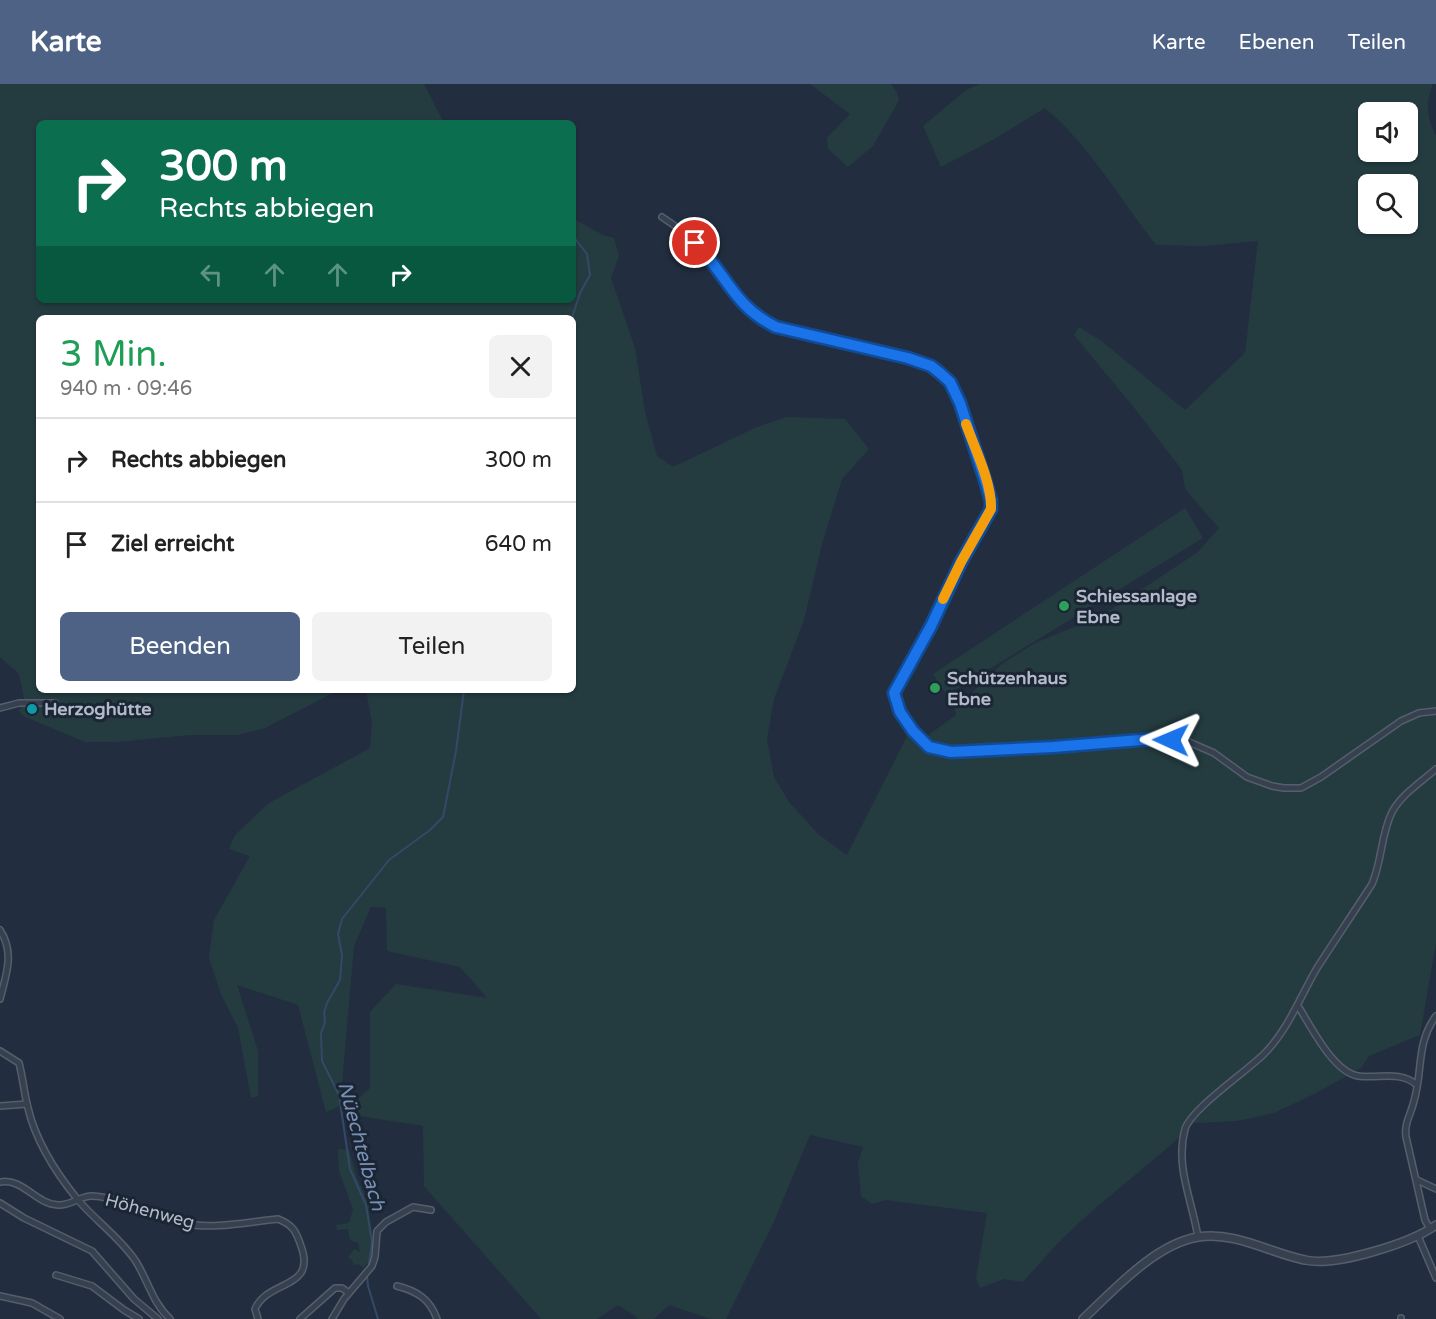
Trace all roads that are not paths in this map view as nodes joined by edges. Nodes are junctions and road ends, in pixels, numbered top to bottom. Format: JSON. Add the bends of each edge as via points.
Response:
{"nodes":[{"id":1,"x":662,"y":217,"type":"dead end"},
{"id":2,"x":55,"y":703,"type":"dead end"},
{"id":3,"x":0,"y":708,"type":"edge"},
{"id":4,"x":1436,"y":711,"type":"edge"},
{"id":5,"x":1436,"y":769,"type":"edge"},
{"id":6,"x":0,"y":930,"type":"edge"},
{"id":7,"x":0,"y":999,"type":"edge"},
{"id":8,"x":1298,"y":1006,"type":"junction"},
{"id":9,"x":1436,"y":1016,"type":"edge"},
{"id":10,"x":0,"y":1051,"type":"edge"},
{"id":11,"x":1417,"y":1085,"type":"junction"},
{"id":12,"x":27,"y":1104,"type":"junction"},
{"id":13,"x":0,"y":1106,"type":"edge"},
{"id":14,"x":1417,"y":1180,"type":"junction"},
{"id":15,"x":0,"y":1182,"type":"edge"},
{"id":16,"x":1436,"y":1189,"type":"edge"},
{"id":17,"x":78,"y":1200,"type":"junction"},
{"id":18,"x":0,"y":1203,"type":"edge"},
{"id":19,"x":431,"y":1210,"type":"dead end"},
{"id":20,"x":1433,"y":1227,"type":"edge"},
{"id":21,"x":1418,"y":1236,"type":"junction"},
{"id":22,"x":1198,"y":1237,"type":"junction"},
{"id":23,"x":56,"y":1275,"type":"dead end"},
{"id":24,"x":1436,"y":1278,"type":"edge"},
{"id":25,"x":397,"y":1286,"type":"dead end"},
{"id":26,"x":349,"y":1293,"type":"junction"},
{"id":27,"x":0,"y":1296,"type":"edge"},
{"id":28,"x":60,"y":1319,"type":"edge"},
{"id":29,"x":139,"y":1319,"type":"edge"},
{"id":30,"x":158,"y":1319,"type":"edge"},
{"id":31,"x":170,"y":1319,"type":"edge"},
{"id":32,"x":258,"y":1319,"type":"edge"},
{"id":33,"x":300,"y":1319,"type":"edge"},
{"id":34,"x":332,"y":1319,"type":"edge"},
{"id":35,"x":437,"y":1319,"type":"edge"},
{"id":36,"x":1083,"y":1319,"type":"edge"}],
"edges":[{"from":1,"to":4,"type":"street","via":[[701,249],[736,296],[762,320],[776,327],[908,358],[931,366],[950,382],[985,480],[991,509],[894,693],[900,712],[929,747],[951,752],[1153,739],[1189,742],[1214,753],[1247,777],[1272,786],[1301,788],[1401,721]]},
{"from":2,"to":3,"type":"street","via":[[19,703]]},
{"from":5,"to":8,"type":"street","via":[[1393,811],[1372,884]]},
{"from":6,"to":7,"type":"street","via":[[10,961]]},
{"from":8,"to":11,"type":"street","via":[[1338,1065],[1357,1076],[1404,1077]]},
{"from":8,"to":22,"type":"street","via":[[1264,1054],[1185,1126],[1182,1175]]},
{"from":9,"to":11,"type":"street","via":[[1427,1029]]},
{"from":10,"to":12,"type":"street","via":[[19,1063]]},
{"from":11,"to":14,"type":"street","via":[[1406,1132]]},
{"from":12,"to":13,"type":"street"},
{"from":12,"to":17,"type":"street","via":[[41,1147]]},
{"from":14,"to":16,"type":"street"},
{"from":14,"to":20,"type":"street","via":[[1425,1220]]},
{"from":15,"to":17,"type":"street","name":"Höhenweg","via":[[21,1185],[49,1203]]},
{"from":17,"to":31,"type":"street","via":[[136,1262],[154,1300]]},
{"from":17,"to":32,"type":"street","name":"Höhenweg","via":[[95,1196],[114,1200],[186,1223],[278,1219],[290,1224],[303,1252],[303,1270],[296,1279],[264,1297],[255,1309]]},
{"from":18,"to":30,"type":"street","via":[[93,1251],[134,1299]]},
{"from":19,"to":26,"type":"street","via":[[413,1207],[377,1231],[372,1266]]},
{"from":20,"to":21,"type":"street"},
{"from":21,"to":22,"type":"street","via":[[1323,1262],[1230,1238]]},
{"from":21,"to":24,"type":"street"},
{"from":22,"to":36,"type":"street","via":[[1177,1244],[1146,1263]]},
{"from":23,"to":29,"type":"street","via":[[92,1286]]},
{"from":25,"to":35,"type":"street","via":[[424,1298]]},
{"from":26,"to":33,"type":"street","via":[[335,1288]]},
{"from":26,"to":34,"type":"street"},
{"from":27,"to":28,"type":"street","via":[[32,1303]]}]}
